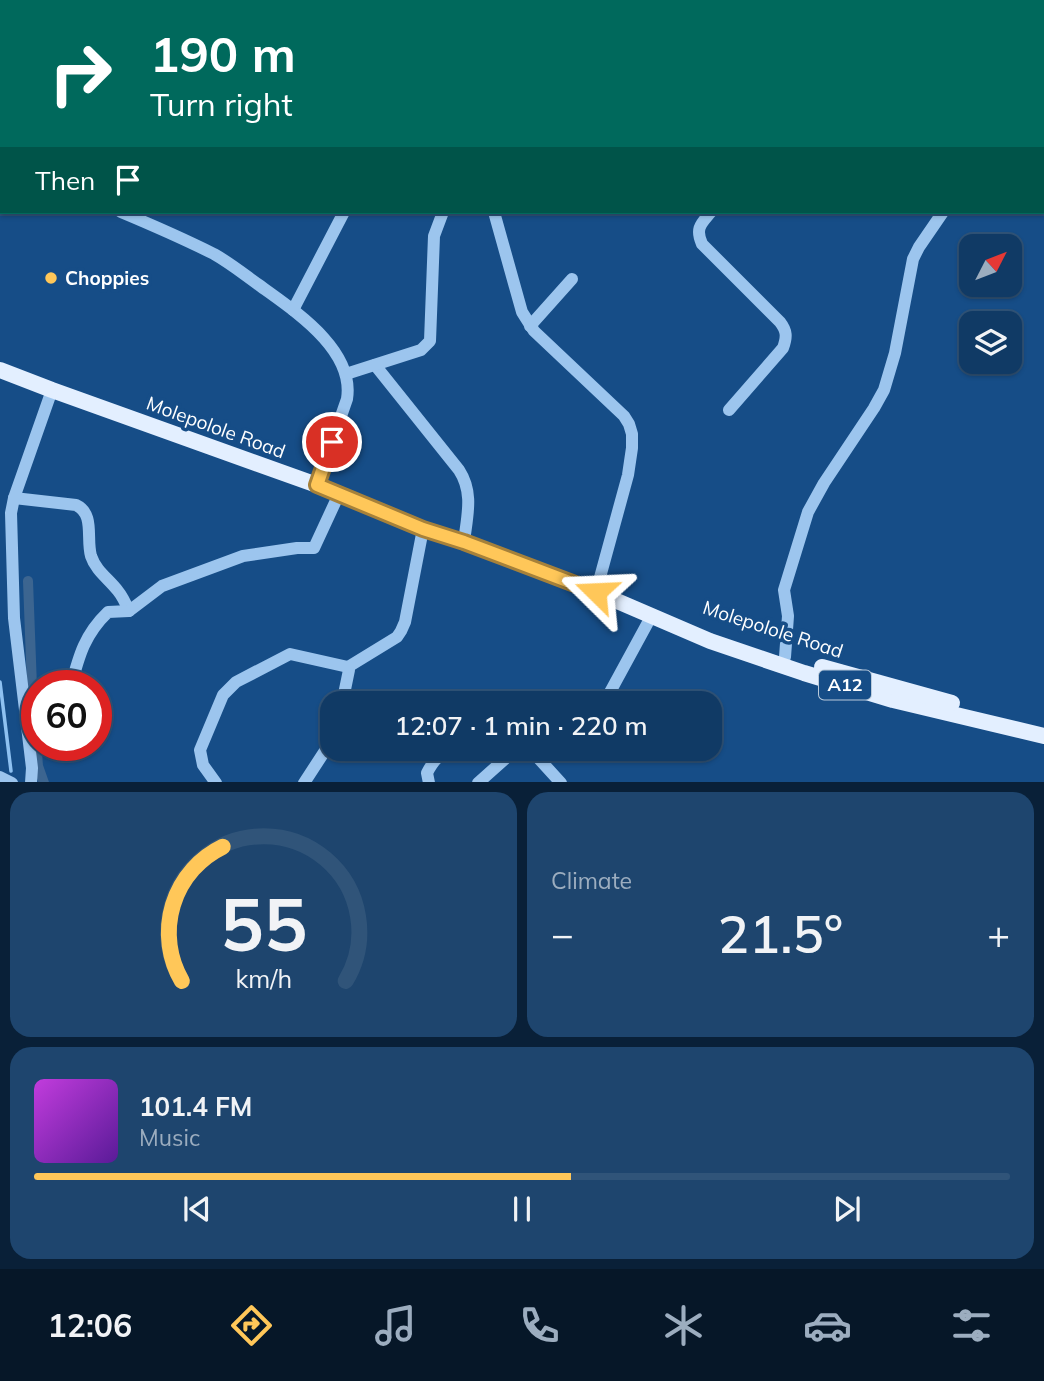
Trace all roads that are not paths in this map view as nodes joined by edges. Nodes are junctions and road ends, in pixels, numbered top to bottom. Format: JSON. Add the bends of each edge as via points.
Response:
{"nodes":[{"id":1,"x":125,"y":214,"type":"edge"},
{"id":2,"x":343,"y":214,"type":"edge"},
{"id":3,"x":442,"y":214,"type":"edge"},
{"id":4,"x":495,"y":214,"type":"edge"},
{"id":5,"x":710,"y":214,"type":"edge"},
{"id":6,"x":942,"y":214,"type":"edge"},
{"id":7,"x":572,"y":279,"type":"dead end"},
{"id":8,"x":293,"y":310,"type":"junction"},
{"id":9,"x":530,"y":326,"type":"junction"},
{"id":10,"x":375,"y":365,"type":"junction"},
{"id":11,"x":0,"y":370,"type":"edge"},
{"id":12,"x":346,"y":374,"type":"junction"},
{"id":13,"x":52,"y":390,"type":"junction"},
{"id":14,"x":729,"y":410,"type":"dead end"},
{"id":15,"x":317,"y":485,"type":"junction"},
{"id":16,"x":339,"y":494,"type":"junction"},
{"id":17,"x":14,"y":498,"type":"junction"},
{"id":18,"x":5,"y":511,"type":"edge"},
{"id":19,"x":423,"y":529,"type":"junction"},
{"id":20,"x":464,"y":542,"type":"junction"},
{"id":21,"x":596,"y":592,"type":"junction"},
{"id":22,"x":129,"y":611,"type":"junction"},
{"id":23,"x":652,"y":615,"type":"junction"},
{"id":24,"x":785,"y":657,"type":"junction"},
{"id":25,"x":348,"y":667,"type":"junction"},
{"id":26,"x":23,"y":670,"type":"edge"},
{"id":27,"x":76,"y":670,"type":"edge"},
{"id":28,"x":345,"y":691,"type":"edge"},
{"id":29,"x":611,"y":691,"type":"edge"},
{"id":30,"x":1044,"y":727,"type":"edge"},
{"id":31,"x":1044,"y":736,"type":"edge"},
{"id":32,"x":320,"y":758,"type":"edge"},
{"id":33,"x":33,"y":761,"type":"edge"},
{"id":34,"x":435,"y":761,"type":"edge"},
{"id":35,"x":502,"y":761,"type":"edge"},
{"id":36,"x":541,"y":761,"type":"edge"},
{"id":37,"x":0,"y":777,"type":"edge"},
{"id":38,"x":12,"y":782,"type":"edge"},
{"id":39,"x":31,"y":782,"type":"edge"},
{"id":40,"x":216,"y":782,"type":"edge"},
{"id":41,"x":304,"y":782,"type":"edge"},
{"id":42,"x":429,"y":782,"type":"edge"},
{"id":43,"x":478,"y":782,"type":"edge"},
{"id":44,"x":561,"y":782,"type":"edge"}],
"edges":[{"from":1,"to":8,"type":"street","via":[[216,255]]},
{"from":2,"to":8,"type":"street"},
{"from":3,"to":10,"type":"street","via":[[434,236],[430,341],[421,350]]},
{"from":4,"to":9,"type":"street"},
{"from":5,"to":14,"type":"street","via":[[699,229],[702,244],[780,322],[787,339]]},
{"from":6,"to":24,"type":"street","via":[[913,259],[884,390],[808,512],[784,590],[788,616]]},
{"from":7,"to":9,"type":"street"},
{"from":8,"to":12,"type":"street","via":[[333,350]]},
{"from":9,"to":21,"type":"street","via":[[624,416],[632,434],[628,475]]},
{"from":10,"to":12,"type":"street"},
{"from":10,"to":20,"type":"street","via":[[465,479],[469,495]]},
{"from":11,"to":13,"type":"main road","name":"Molepolole Road","number":"A12"},
{"from":12,"to":15,"type":"street","via":[[347,398]]},
{"from":13,"to":15,"type":"main road","name":"Molepolole Road","number":"A12"},
{"from":13,"to":17,"type":"street"},
{"from":15,"to":16,"type":"main road","name":"Molepolole Road","number":"A12"},
{"from":16,"to":19,"type":"main road","name":"Molepolole Road","number":"A12"},
{"from":16,"to":22,"type":"street","via":[[314,548],[243,556],[162,586]]},
{"from":17,"to":18,"type":"street"},
{"from":17,"to":22,"type":"street","via":[[82,508],[95,566],[120,593]]},
{"from":18,"to":26,"type":"street"},
{"from":19,"to":20,"type":"main road","name":"Molepolole Road","number":"A12"},
{"from":19,"to":25,"type":"street","via":[[401,631]]},
{"from":20,"to":21,"type":"main road","name":"Molepolole Road","number":"A12"},
{"from":21,"to":23,"type":"main road","name":"Molepolole Road","number":"A12"},
{"from":22,"to":27,"type":"street","via":[[108,612],[90,631]]},
{"from":23,"to":24,"type":"main road","name":"Molepolole Road","number":"A12"},
{"from":23,"to":29,"type":"street"},
{"from":23,"to":31,"type":"main road","name":"Molepolole Road","number":"A12","via":[[710,641],[804,673],[893,700]]},
{"from":24,"to":30,"type":"main road","name":"Molepolole Road","number":"A12"},
{"from":25,"to":28,"type":"street"},
{"from":25,"to":40,"type":"street","via":[[290,654],[229,688],[200,750],[203,765]]},
{"from":32,"to":41,"type":"street"},
{"from":33,"to":39,"type":"street"},
{"from":34,"to":42,"type":"street","via":[[427,773]]},
{"from":35,"to":43,"type":"street"},
{"from":36,"to":44,"type":"street"},
{"from":37,"to":38,"type":"street"}]}
